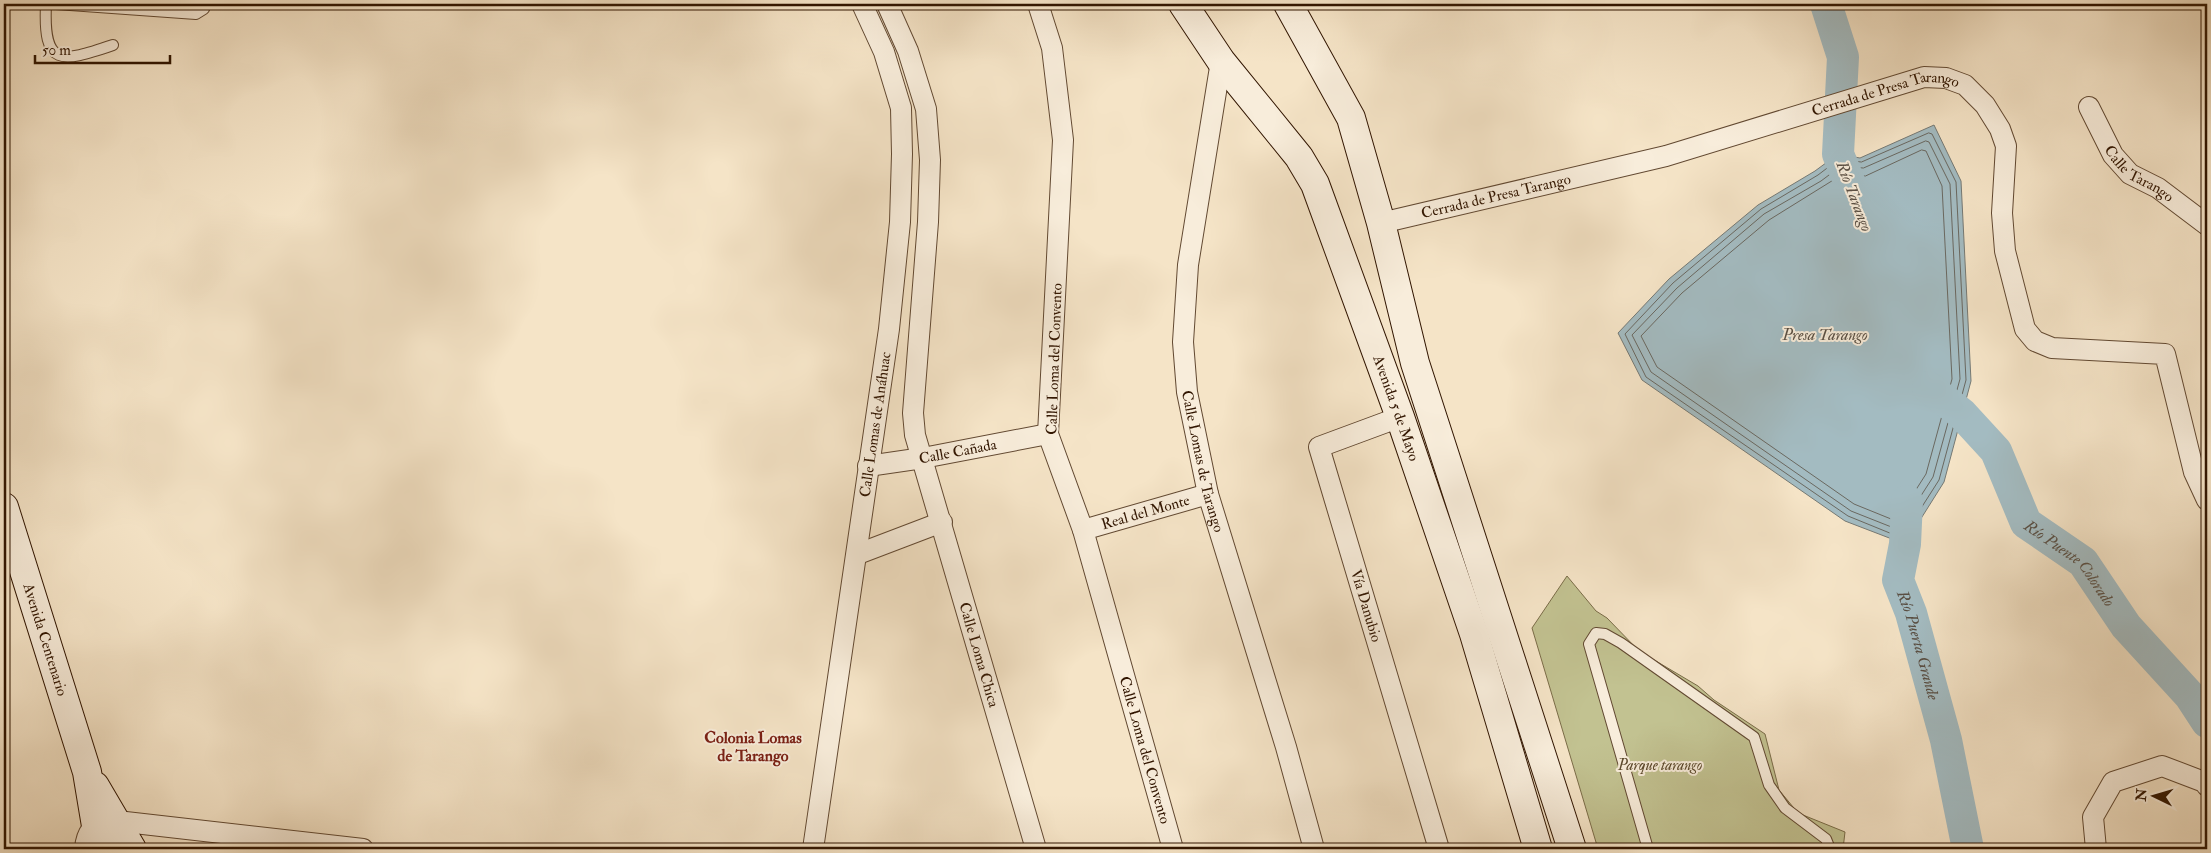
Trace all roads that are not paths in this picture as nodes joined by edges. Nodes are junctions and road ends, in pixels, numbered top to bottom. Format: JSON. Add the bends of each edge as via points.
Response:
{"nodes":[{"id":1,"x":46,"y":4,"type":"edge"},
{"id":2,"x":56,"y":4,"type":"edge"},
{"id":3,"x":205,"y":4,"type":"edge"},
{"id":4,"x":861,"y":4,"type":"edge"},
{"id":5,"x":887,"y":4,"type":"edge"},
{"id":6,"x":1038,"y":4,"type":"edge"},
{"id":7,"x":1183,"y":4,"type":"edge"},
{"id":8,"x":1288,"y":4,"type":"edge"},
{"id":9,"x":113,"y":45,"type":"dead end"},
{"id":10,"x":1221,"y":61,"type":"junction"},
{"id":11,"x":2089,"y":107,"type":"dead end"},
{"id":12,"x":1381,"y":223,"type":"junction"},
{"id":13,"x":2207,"y":225,"type":"edge"},
{"id":14,"x":1400,"y":417,"type":"junction"},
{"id":15,"x":1048,"y":434,"type":"junction"},
{"id":16,"x":923,"y":458,"type":"junction"},
{"id":17,"x":868,"y":466,"type":"junction"},
{"id":18,"x":1208,"y":494,"type":"junction"},
{"id":19,"x":2207,"y":500,"type":"edge"},
{"id":20,"x":4,"y":506,"type":"edge"},
{"id":21,"x":942,"y":522,"type":"junction"},
{"id":22,"x":1082,"y":530,"type":"junction"},
{"id":23,"x":858,"y":554,"type":"junction"},
{"id":24,"x":2207,"y":786,"type":"edge"},
{"id":25,"x":99,"y":832,"type":"edge"},
{"id":26,"x":298,"y":845,"type":"edge"},
{"id":27,"x":109,"y":849,"type":"edge"},
{"id":28,"x":132,"y":849,"type":"edge"},
{"id":29,"x":363,"y":849,"type":"edge"},
{"id":30,"x":814,"y":849,"type":"edge"},
{"id":31,"x":1036,"y":849,"type":"edge"},
{"id":32,"x":1173,"y":849,"type":"edge"},
{"id":33,"x":1314,"y":849,"type":"edge"},
{"id":34,"x":1440,"y":849,"type":"edge"},
{"id":35,"x":1538,"y":849,"type":"edge"},
{"id":36,"x":1572,"y":849,"type":"edge"},
{"id":37,"x":1648,"y":849,"type":"edge"},
{"id":38,"x":1830,"y":849,"type":"edge"},
{"id":39,"x":2096,"y":849,"type":"edge"}],
"edges":[{"from":1,"to":9,"type":"lane","via":[[47,40],[59,56],[89,54]]},
{"from":2,"to":3,"type":"lane","via":[[196,14]]},
{"from":4,"to":17,"type":"street","name":"Calle Lomas de Anáhuac","via":[[884,52],[901,108],[902,154],[900,222],[889,329]]},
{"from":5,"to":16,"type":"street","via":[[908,51],[926,109],[930,160],[928,222],[913,413]]},
{"from":6,"to":15,"type":"street","name":"Calle Loma del Convento","via":[[1052,48],[1063,140]]},
{"from":7,"to":10,"type":"main road","name":"Avenida 5 de Mayo"},
{"from":8,"to":12,"type":"main road","name":"Avenida 5 de Mayo","via":[[1351,118]]},
{"from":10,"to":14,"type":"main road","name":"Avenida 5 de Mayo","via":[[1282,133],[1315,184]]},
{"from":10,"to":18,"type":"street","name":"Calle Lomas de Tarango","via":[[1188,265],[1183,342],[1187,392]]},
{"from":11,"to":13,"type":"street","name":"Calle Tarango","via":[[2113,156],[2130,174],[2158,188]]},
{"from":12,"to":19,"type":"street","name":"Cerrada de Presa Tarango","via":[[1666,156],[1924,77],[1946,78],[1965,85],[1985,105],[2006,146],[2002,213],[2005,251],[2025,329],[2035,341],[2052,348],[2165,354],[2194,472]]},
{"from":12,"to":36,"type":"main road","name":"Avenida 5 de Mayo","via":[[1415,363]]},
{"from":14,"to":34,"type":"street","name":"Vía Danubio","via":[[1319,447]]},
{"from":14,"to":35,"type":"main road","name":"Avenida 5 de Mayo","via":[[1474,634]]},
{"from":15,"to":16,"type":"street","name":"Calle Cañada"},
{"from":15,"to":22,"type":"street","name":"Calle Loma del Convento"},
{"from":16,"to":17,"type":"street","name":"Calle Cañada"},
{"from":16,"to":21,"type":"street","name":"Calle Loma Chica"},
{"from":17,"to":23,"type":"street","name":"Calle Lomas de Anáhuac"},
{"from":18,"to":22,"type":"street","name":"Real del Monte"},
{"from":18,"to":33,"type":"street","name":"Calle Lomas de Tarango"},
{"from":20,"to":25,"type":"main road","name":"Avenida Centenario","via":[[87,772]]},
{"from":21,"to":23,"type":"street"},
{"from":21,"to":31,"type":"street","name":"Calle Loma Chica"},
{"from":22,"to":32,"type":"street","name":"Calle Loma del Convento"},
{"from":23,"to":30,"type":"street","name":"Calle Lomas de Anáhuac"},
{"from":24,"to":39,"type":"street","via":[[2162,766],[2113,782],[2093,817]]},
{"from":25,"to":26,"type":"street"},
{"from":25,"to":27,"type":"main road","name":"Avenida Centenario"},
{"from":25,"to":28,"type":"main road","name":"Avenida Centenario"},
{"from":26,"to":29,"type":"street"},
{"from":37,"to":38,"type":"lane","via":[[1589,644],[1596,633],[1621,643],[1754,737],[1769,785],[1785,808],[1826,839]]}]}
